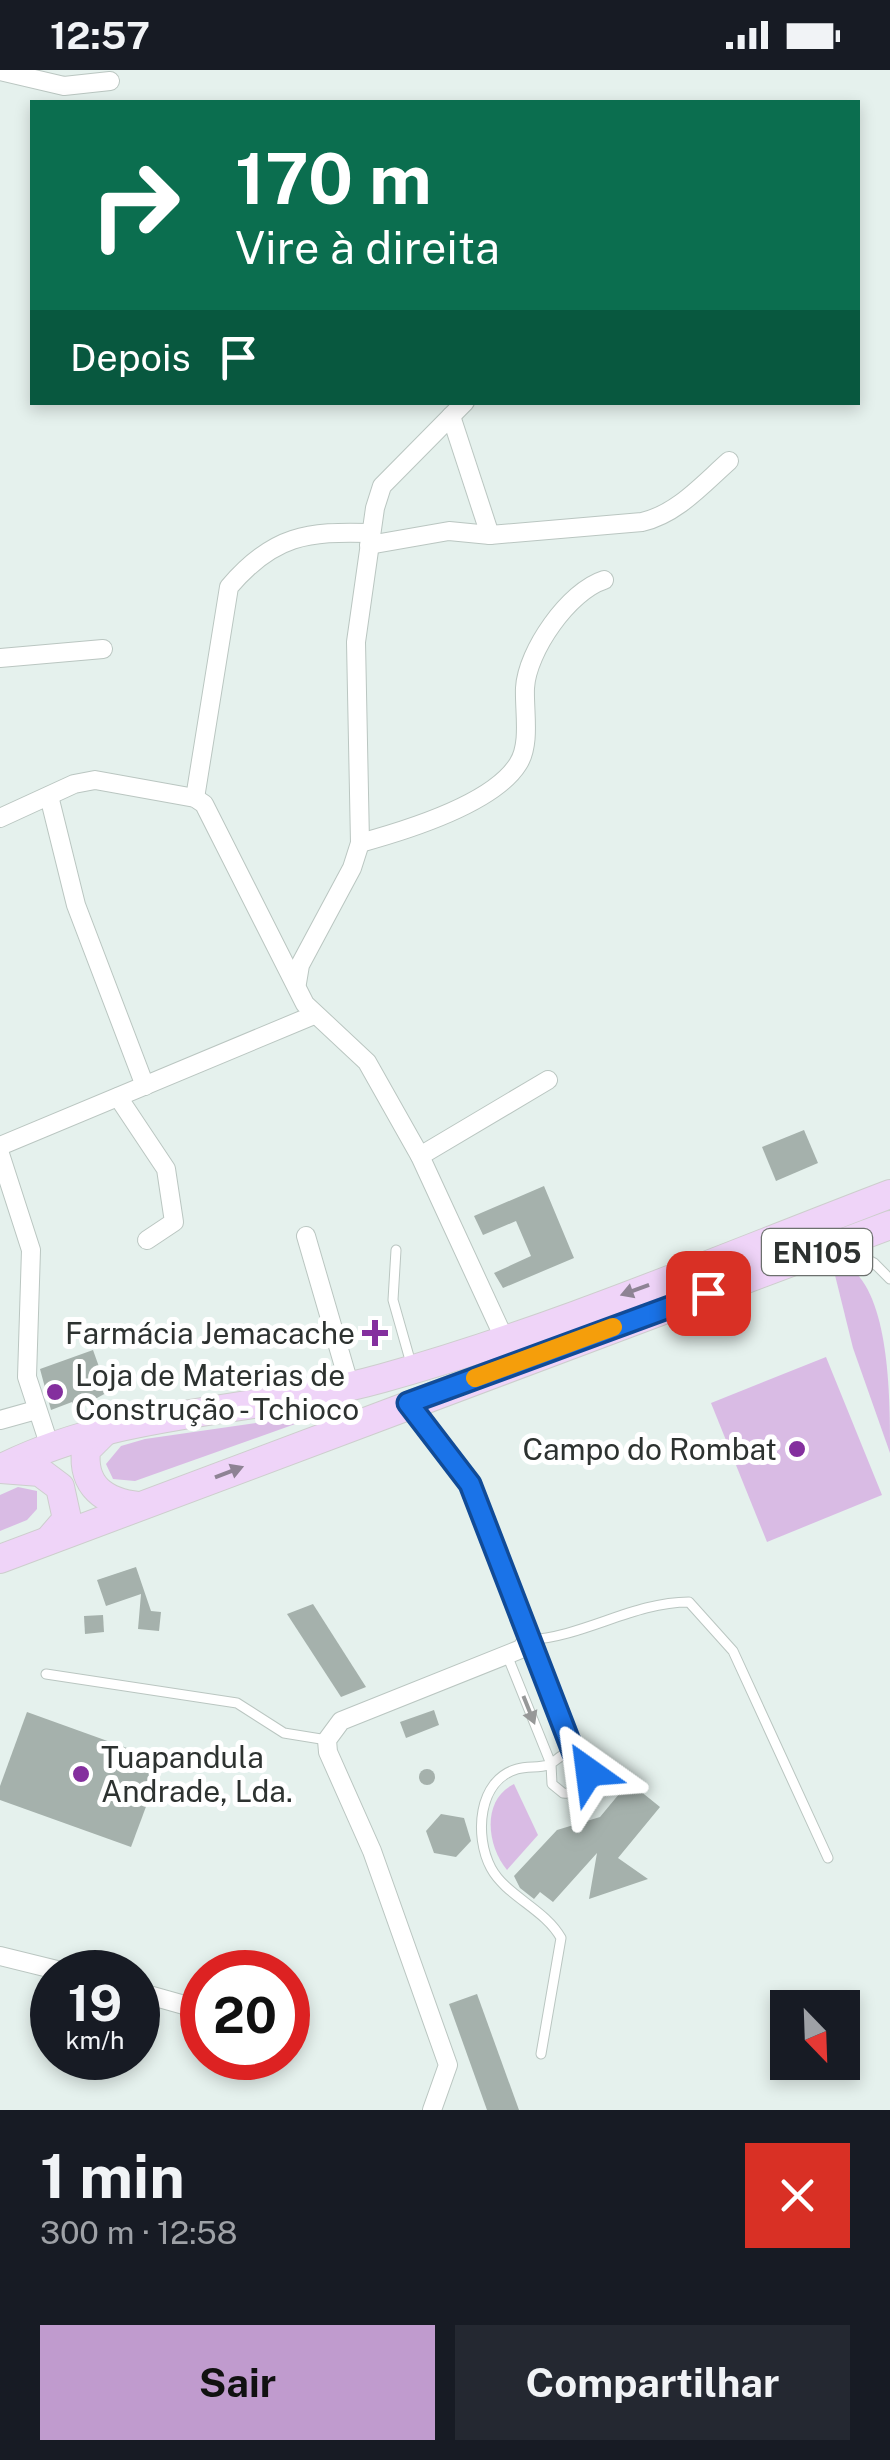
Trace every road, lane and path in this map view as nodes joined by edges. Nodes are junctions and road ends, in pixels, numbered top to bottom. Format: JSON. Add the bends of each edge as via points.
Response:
{"nodes":[{"id":1,"x":0,"y":72,"type":"edge"},
{"id":2,"x":110,"y":80,"type":"dead end"},
{"id":3,"x":458,"y":409,"type":"edge"},
{"id":4,"x":729,"y":461,"type":"dead end"},
{"id":5,"x":490,"y":535,"type":"junction"},
{"id":6,"x":370,"y":539,"type":"junction"},
{"id":7,"x":604,"y":580,"type":"dead end"},
{"id":8,"x":103,"y":649,"type":"dead end"},
{"id":9,"x":0,"y":658,"type":"edge"},
{"id":10,"x":48,"y":796,"type":"junction"},
{"id":11,"x":195,"y":798,"type":"junction"},
{"id":12,"x":0,"y":818,"type":"edge"},
{"id":13,"x":360,"y":844,"type":"junction"},
{"id":14,"x":297,"y":982,"type":"junction"},
{"id":15,"x":314,"y":1015,"type":"junction"},
{"id":16,"x":548,"y":1080,"type":"dead end"},
{"id":17,"x":145,"y":1086,"type":"junction"},
{"id":18,"x":118,"y":1097,"type":"junction"},
{"id":19,"x":0,"y":1146,"type":"edge"},
{"id":20,"x":0,"y":1154,"type":"edge"},
{"id":21,"x":420,"y":1156,"type":"junction"},
{"id":22,"x":890,"y":1194,"type":"edge"},
{"id":23,"x":890,"y":1225,"type":"edge"},
{"id":24,"x":306,"y":1236,"type":"dead end"},
{"id":25,"x":147,"y":1240,"type":"dead end"},
{"id":26,"x":835,"y":1246,"type":"junction"},
{"id":27,"x":396,"y":1250,"type":"dead end"},
{"id":28,"x":890,"y":1279,"type":"edge"},
{"id":29,"x":504,"y":1338,"type":"junction"},
{"id":30,"x":412,"y":1369,"type":"junction"},
{"id":31,"x":350,"y":1387,"type":"junction"},
{"id":32,"x":408,"y":1403,"type":"junction"},
{"id":33,"x":36,"y":1410,"type":"junction"},
{"id":34,"x":0,"y":1420,"type":"edge"},
{"id":35,"x":108,"y":1428,"type":"junction"},
{"id":36,"x":49,"y":1444,"type":"junction"},
{"id":37,"x":0,"y":1469,"type":"edge"},
{"id":38,"x":138,"y":1506,"type":"junction"},
{"id":39,"x":49,"y":1540,"type":"junction"},
{"id":40,"x":0,"y":1559,"type":"edge"},
{"id":41,"x":528,"y":1640,"type":"junction"},
{"id":42,"x":507,"y":1654,"type":"junction"},
{"id":43,"x":46,"y":1674,"type":"dead end"},
{"id":44,"x":327,"y":1740,"type":"junction"},
{"id":45,"x":574,"y":1754,"type":"junction"},
{"id":46,"x":551,"y":1764,"type":"junction"},
{"id":47,"x":828,"y":1858,"type":"dead end"},
{"id":48,"x":0,"y":1956,"type":"edge"},
{"id":49,"x":30,"y":1963,"type":"edge"},
{"id":50,"x":541,"y":2054,"type":"dead end"},
{"id":51,"x":432,"y":2110,"type":"edge"}],
"edges":[{"from":1,"to":2,"type":"street","via":[[64,86]]},
{"from":3,"to":5,"type":"street"},
{"from":3,"to":6,"type":"street","via":[[382,486]]},
{"from":4,"to":5,"type":"street","via":[[656,519]]},
{"from":5,"to":6,"type":"street","via":[[448,531]]},
{"from":6,"to":11,"type":"street","via":[[302,533],[229,587]]},
{"from":6,"to":13,"type":"street","via":[[356,642]]},
{"from":7,"to":13,"type":"street","via":[[572,596],[527,676],[516,767],[494,788],[443,814]]},
{"from":8,"to":9,"type":"street"},
{"from":10,"to":11,"type":"street","via":[[95,780]]},
{"from":10,"to":12,"type":"street"},
{"from":10,"to":17,"type":"street","via":[[76,905]]},
{"from":11,"to":14,"type":"street"},
{"from":13,"to":14,"type":"street"},
{"from":14,"to":15,"type":"street"},
{"from":15,"to":17,"type":"street"},
{"from":15,"to":21,"type":"street","via":[[367,1062]]},
{"from":16,"to":21,"type":"street"},
{"from":17,"to":18,"type":"street"},
{"from":18,"to":19,"type":"street"},
{"from":18,"to":25,"type":"street","via":[[171,1180],[174,1222]]},
{"from":20,"to":33,"type":"street","via":[[31,1250],[27,1377]]},
{"from":21,"to":29,"type":"street"},
{"from":22,"to":29,"type":"main road","number":"EN105","one_way":true},
{"from":23,"to":26,"type":"main road","number":"EN105"},
{"from":24,"to":31,"type":"street"},
{"from":26,"to":28,"type":"lane","via":[[860,1253]]},
{"from":26,"to":32,"type":"main road","number":"EN105"},
{"from":27,"to":30,"type":"lane","via":[[392,1300]]},
{"from":29,"to":30,"type":"main road","number":"EN105"},
{"from":30,"to":31,"type":"main road","number":"EN105"},
{"from":31,"to":35,"type":"main road","number":"EN105"},
{"from":38,"to":32,"type":"main road","number":"EN105","one_way":true},
{"from":32,"to":41,"type":"street","via":[[470,1484]]},
{"from":33,"to":34,"type":"street"},
{"from":33,"to":36,"type":"street"},
{"from":35,"to":36,"type":"main road","number":"EN105"},
{"from":35,"to":38,"type":"main road","via":[[86,1450],[87,1476],[106,1498]]},
{"from":36,"to":37,"type":"main road","number":"EN105"},
{"from":37,"to":39,"type":"main road","via":[[40,1472],[60,1487],[66,1519]]},
{"from":38,"to":39,"type":"main road","number":"EN105"},
{"from":39,"to":40,"type":"main road","number":"EN105"},
{"from":41,"to":42,"type":"street"},
{"from":41,"to":45,"type":"lane"},
{"from":41,"to":47,"type":"lane","via":[[689,1602],[733,1650]]},
{"from":42,"to":44,"type":"street","via":[[341,1720]]},
{"from":42,"to":46,"type":"lane","one_way":true},
{"from":43,"to":44,"type":"lane","via":[[237,1703],[284,1733]]},
{"from":44,"to":51,"type":"street","via":[[448,2065]]},
{"from":45,"to":46,"type":"lane"},
{"from":45,"to":46,"type":"lane","via":[[589,1772],[576,1792],[556,1789]]},
{"from":46,"to":50,"type":"lane","via":[[504,1776],[482,1809],[491,1869],[561,1938]]},
{"from":48,"to":49,"type":"street"}]}
